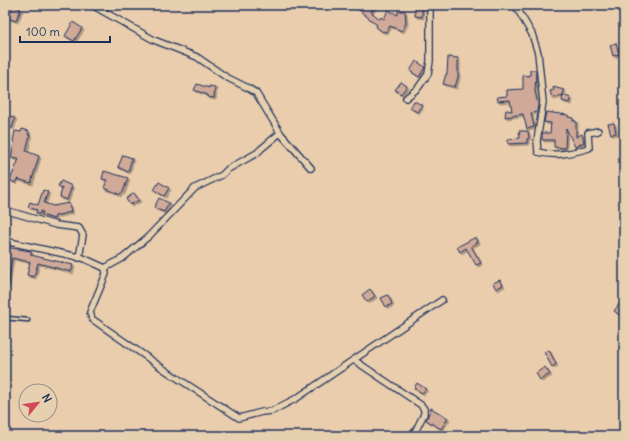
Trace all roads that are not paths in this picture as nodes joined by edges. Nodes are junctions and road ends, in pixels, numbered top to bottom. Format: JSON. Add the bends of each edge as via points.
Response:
{"nodes":[{"id":1,"x":92,"y":5,"type":"edge"},
{"id":2,"x":515,"y":5,"type":"edge"},
{"id":3,"x":430,"y":10,"type":"dead end"},
{"id":4,"x":406,"y":98,"type":"dead end"},
{"id":5,"x":598,"y":131,"type":"dead end"},
{"id":6,"x":280,"y":133,"type":"junction"},
{"id":7,"x":311,"y":168,"type":"dead end"},
{"id":8,"x":5,"y":210,"type":"edge"},
{"id":9,"x":5,"y":241,"type":"edge"},
{"id":10,"x":79,"y":258,"type":"junction"},
{"id":11,"x":105,"y":268,"type":"junction"},
{"id":12,"x":442,"y":300,"type":"dead end"},
{"id":13,"x":5,"y":318,"type":"edge"},
{"id":14,"x":28,"y":320,"type":"dead end"},
{"id":15,"x":354,"y":360,"type":"junction"},
{"id":16,"x":413,"y":436,"type":"edge"}],
"edges":[{"from":1,"to":6,"type":"street","via":[[154,40],[197,57],[256,93]]},
{"from":2,"to":5,"type":"street","via":[[532,34],[538,53],[543,102],[537,141],[538,152],[560,154],[589,148],[588,133]]},
{"from":3,"to":4,"type":"street","via":[[428,74],[418,88]]},
{"from":6,"to":7,"type":"street"},
{"from":6,"to":11,"type":"street","via":[[257,153],[195,188],[149,236],[123,258]]},
{"from":8,"to":10,"type":"street","via":[[56,225],[78,228],[83,235]]},
{"from":9,"to":10,"type":"street"},
{"from":10,"to":11,"type":"street"},
{"from":11,"to":15,"type":"street","via":[[106,274],[90,312],[92,319],[239,418],[272,411],[297,398]]},
{"from":12,"to":15,"type":"street"},
{"from":13,"to":14,"type":"lane"},
{"from":15,"to":16,"type":"street","via":[[424,409]]}]}
